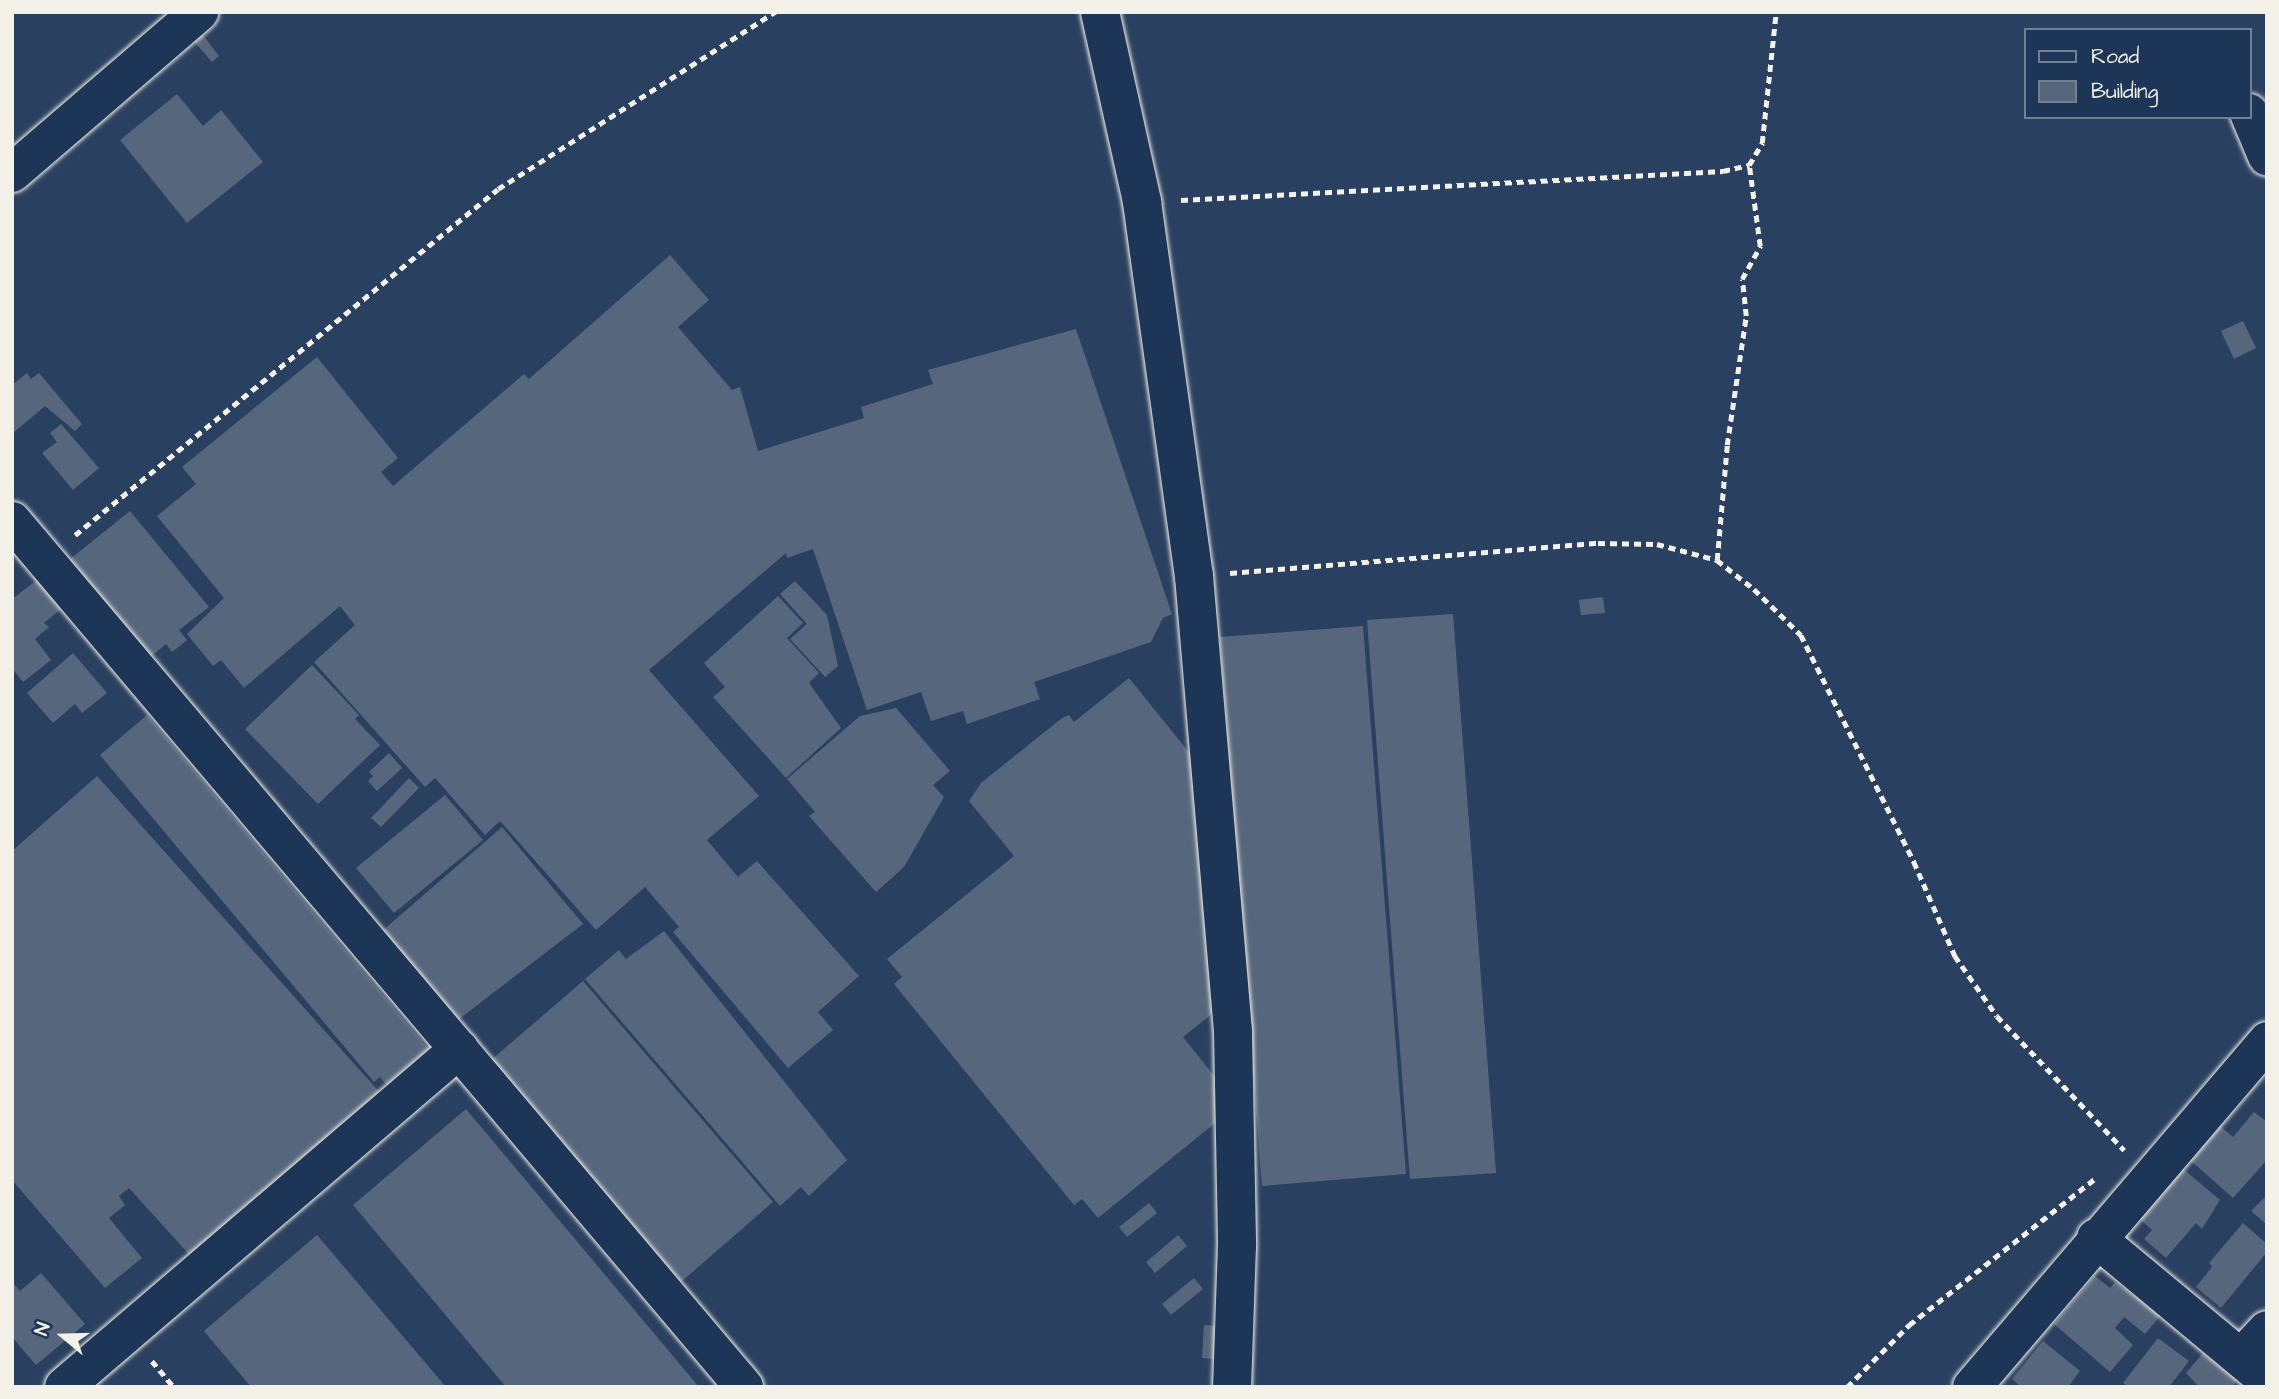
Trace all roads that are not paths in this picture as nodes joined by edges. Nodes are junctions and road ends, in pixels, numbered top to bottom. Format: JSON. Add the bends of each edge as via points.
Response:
{"nodes":[{"id":1,"x":1100,"y":12,"type":"edge"},
{"id":2,"x":176,"y":19,"type":"edge"},
{"id":3,"x":2251,"y":118,"type":"edge"},
{"id":4,"x":2267,"y":156,"type":"edge"},
{"id":5,"x":12,"y":173,"type":"edge"},
{"id":6,"x":12,"y":521,"type":"edge"},
{"id":7,"x":2267,"y":1041,"type":"edge"},
{"id":8,"x":459,"y":1049,"type":"junction"},
{"id":9,"x":2096,"y":1238,"type":"junction"},
{"id":10,"x":2267,"y":1330,"type":"edge"},
{"id":11,"x":2254,"y":1369,"type":"edge"},
{"id":12,"x":64,"y":1387,"type":"edge"},
{"id":13,"x":744,"y":1387,"type":"edge"},
{"id":14,"x":1232,"y":1387,"type":"edge"},
{"id":15,"x":1972,"y":1387,"type":"edge"}],
"edges":[{"from":1,"to":14,"type":"street","via":[[1142,202],[1194,576],[1233,1032],[1237,1245]]},
{"from":2,"to":5,"type":"street"},
{"from":3,"to":4,"type":"street"},
{"from":6,"to":8,"type":"street"},
{"from":7,"to":9,"type":"street"},
{"from":8,"to":12,"type":"street"},
{"from":8,"to":13,"type":"street"},
{"from":9,"to":11,"type":"street"},
{"from":9,"to":15,"type":"street"},
{"from":10,"to":11,"type":"street"}]}
